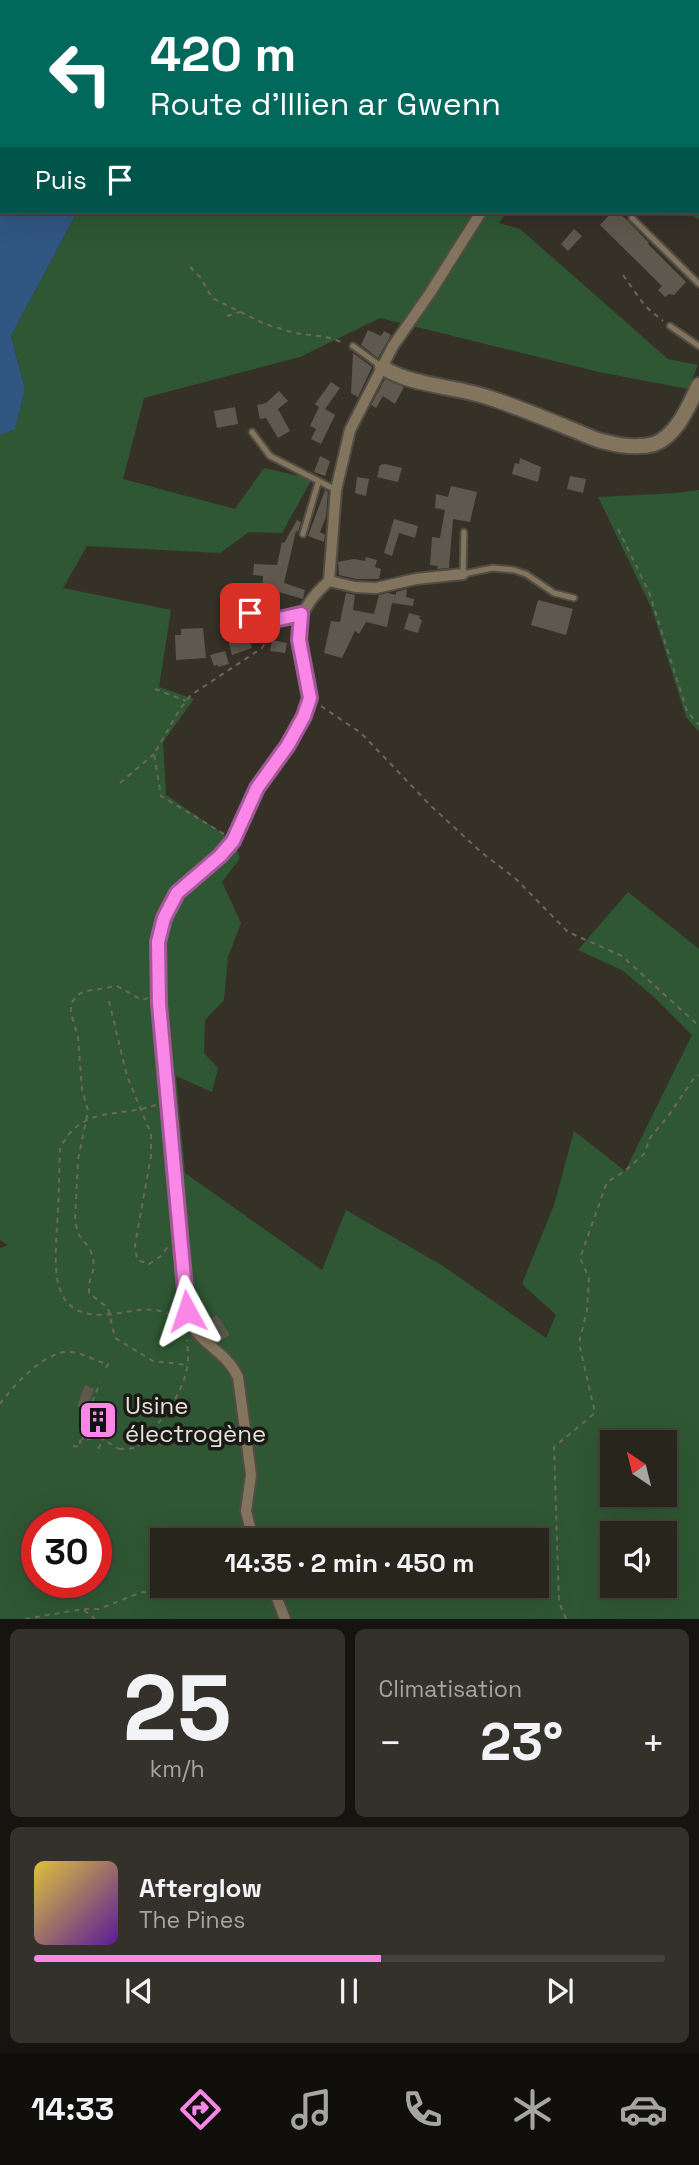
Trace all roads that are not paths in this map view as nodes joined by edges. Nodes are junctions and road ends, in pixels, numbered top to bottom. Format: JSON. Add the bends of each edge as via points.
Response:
{"nodes":[{"id":1,"x":480,"y":214,"type":"edge"},
{"id":2,"x":632,"y":218,"type":"dead end"},
{"id":3,"x":699,"y":284,"type":"edge"},
{"id":4,"x":670,"y":326,"type":"road end"},
{"id":5,"x":699,"y":335,"type":"edge"},
{"id":6,"x":697,"y":345,"type":"edge"},
{"id":7,"x":353,"y":346,"type":"road end"},
{"id":8,"x":382,"y":367,"type":"junction"},
{"id":9,"x":699,"y":385,"type":"edge"},
{"id":10,"x":252,"y":432,"type":"dead end"},
{"id":11,"x":318,"y":483,"type":"junction"},
{"id":12,"x":336,"y":490,"type":"junction"},
{"id":13,"x":464,"y":532,"type":"dead end"},
{"id":14,"x":303,"y":534,"type":"dead end"},
{"id":15,"x":463,"y":574,"type":"junction"},
{"id":16,"x":329,"y":581,"type":"junction"},
{"id":17,"x":574,"y":598,"type":"dead end"},
{"id":18,"x":250,"y":613,"type":"dead end"},
{"id":19,"x":301,"y":614,"type":"junction"},
{"id":20,"x":250,"y":1528,"type":"edge"},
{"id":21,"x":277,"y":1598,"type":"edge"},
{"id":22,"x":285,"y":1619,"type":"edge"}],
"edges":[{"from":1,"to":8,"type":"street"},
{"from":2,"to":3,"type":"lane"},
{"from":4,"to":6,"type":"lane"},
{"from":5,"to":6,"type":"lane"},
{"from":7,"to":8,"type":"lane"},
{"from":8,"to":9,"type":"street","via":[[411,380],[491,398],[603,442],[625,446],[665,439]]},
{"from":8,"to":12,"type":"street","via":[[350,430]]},
{"from":10,"to":11,"type":"lane","via":[[270,456]]},
{"from":11,"to":12,"type":"lane"},
{"from":11,"to":14,"type":"lane"},
{"from":12,"to":16,"type":"street"},
{"from":13,"to":15,"type":"lane"},
{"from":15,"to":16,"type":"street","via":[[376,588]]},
{"from":15,"to":17,"type":"lane","via":[[494,568],[514,570],[554,593]]},
{"from":16,"to":19,"type":"street","via":[[312,595]]},
{"from":18,"to":19,"type":"street","via":[[279,619]]},
{"from":19,"to":20,"type":"street","via":[[299,640],[310,698],[304,716],[257,788],[233,841],[177,893],[158,942],[187,1311],[190,1326],[223,1355],[237,1377],[251,1475],[246,1511]]},
{"from":21,"to":22,"type":"street"}]}
